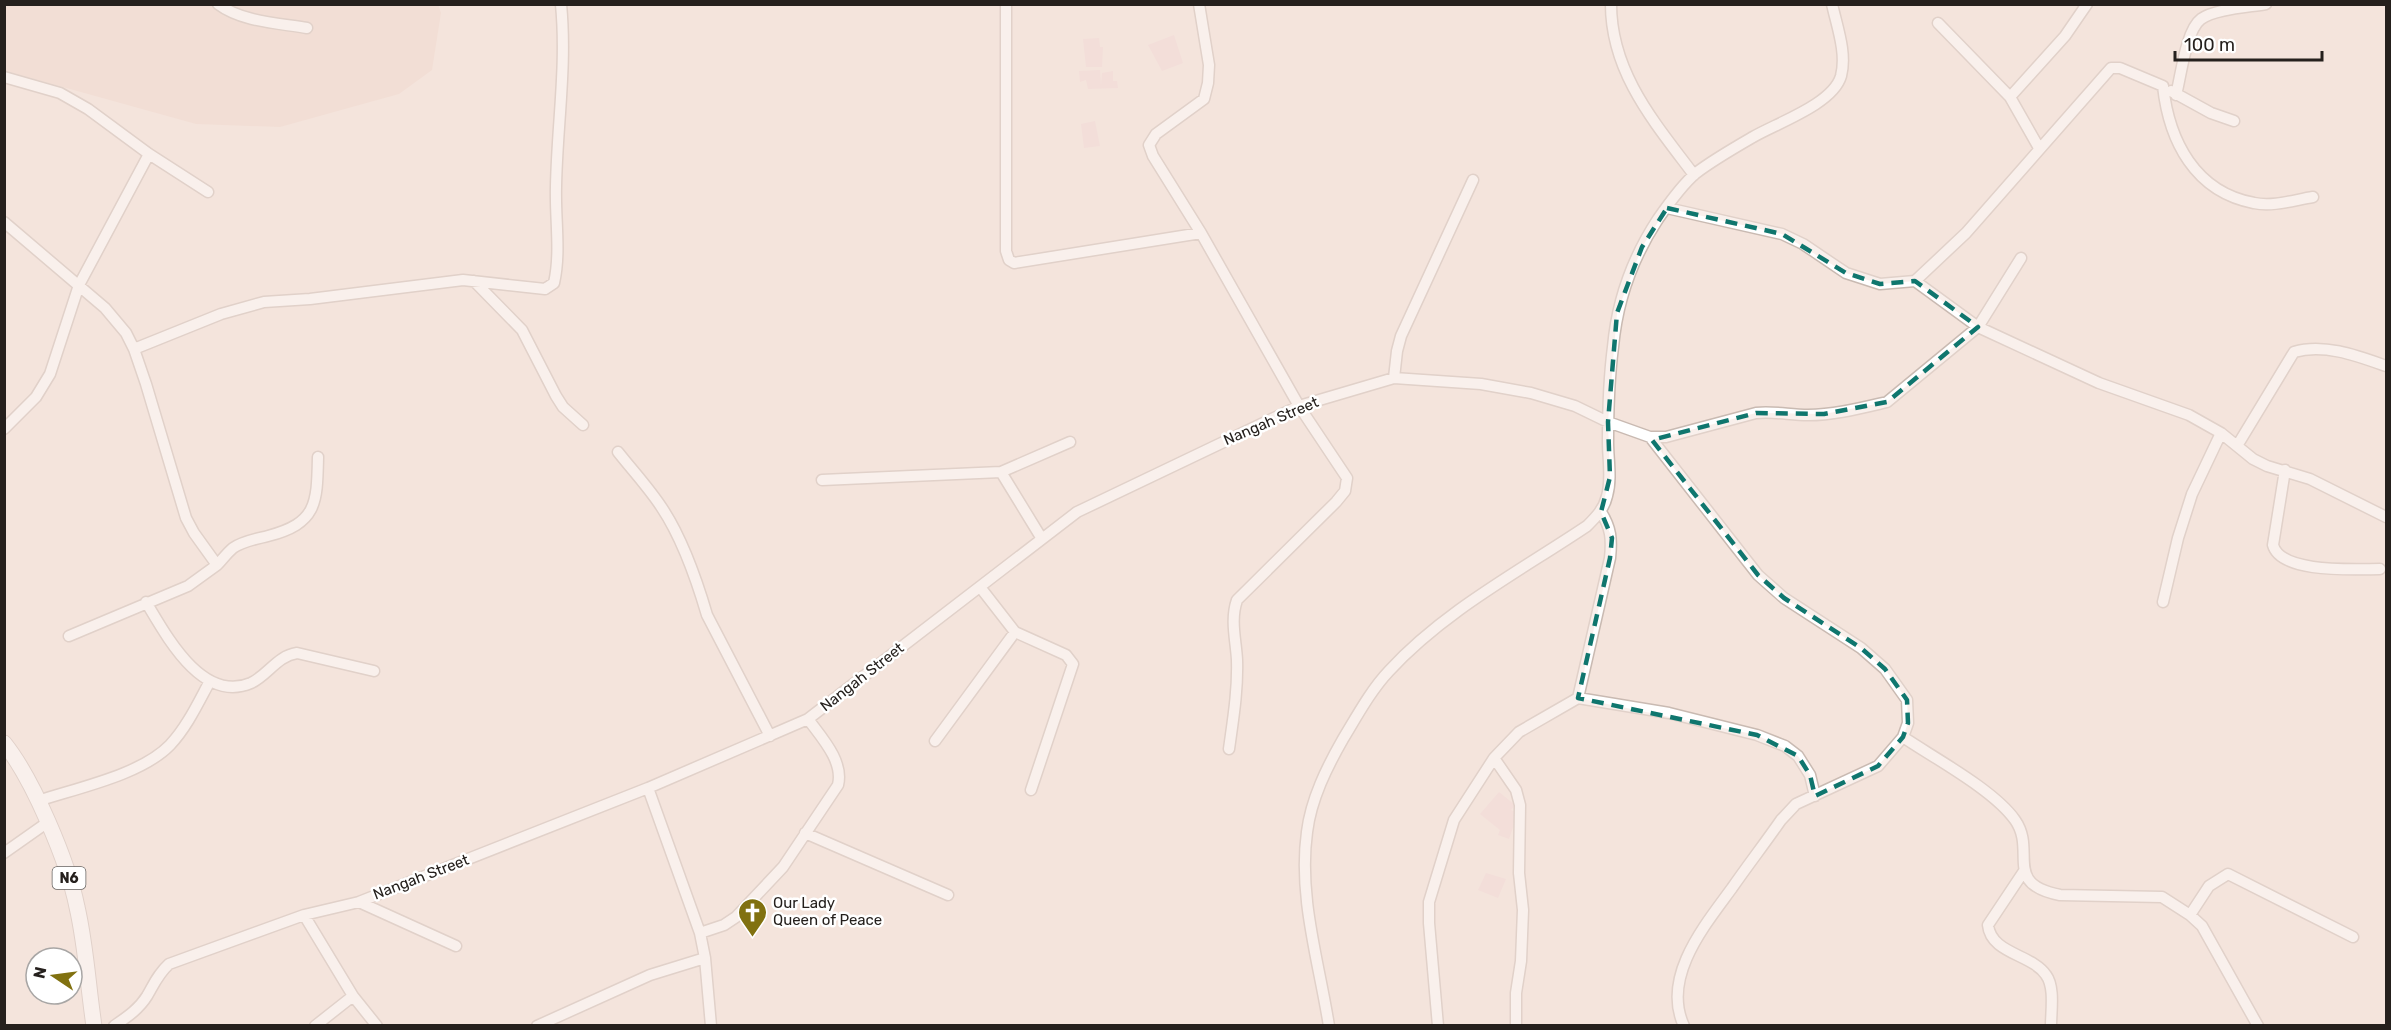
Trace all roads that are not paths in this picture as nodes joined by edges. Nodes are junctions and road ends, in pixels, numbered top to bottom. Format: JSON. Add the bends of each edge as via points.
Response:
{"nodes":[{"id":1,"x":218,"y":4,"type":"edge"},
{"id":2,"x":561,"y":4,"type":"edge"},
{"id":3,"x":1006,"y":4,"type":"edge"},
{"id":4,"x":1199,"y":4,"type":"edge"},
{"id":5,"x":1611,"y":4,"type":"edge"},
{"id":6,"x":1832,"y":4,"type":"edge"},
{"id":7,"x":2087,"y":4,"type":"edge"},
{"id":8,"x":2266,"y":4,"type":"edge"},
{"id":9,"x":1938,"y":23,"type":"dead end"},
{"id":10,"x":307,"y":27,"type":"dead end"},
{"id":11,"x":4,"y":77,"type":"edge"},
{"id":12,"x":2163,"y":86,"type":"junction"},
{"id":13,"x":2176,"y":95,"type":"junction"},
{"id":14,"x":2010,"y":97,"type":"junction"},
{"id":15,"x":2234,"y":122,"type":"dead end"},
{"id":16,"x":2039,"y":148,"type":"junction"},
{"id":17,"x":149,"y":154,"type":"junction"},
{"id":18,"x":1694,"y":175,"type":"junction"},
{"id":19,"x":1473,"y":180,"type":"dead end"},
{"id":20,"x":208,"y":192,"type":"dead end"},
{"id":21,"x":2313,"y":197,"type":"dead end"},
{"id":22,"x":1667,"y":208,"type":"junction"},
{"id":23,"x":4,"y":222,"type":"edge"},
{"id":24,"x":1201,"y":233,"type":"junction"},
{"id":25,"x":2021,"y":258,"type":"dead end"},
{"id":26,"x":1915,"y":280,"type":"junction"},
{"id":27,"x":474,"y":281,"type":"junction"},
{"id":28,"x":79,"y":285,"type":"junction"},
{"id":29,"x":1978,"y":327,"type":"junction"},
{"id":30,"x":134,"y":349,"type":"junction"},
{"id":31,"x":2386,"y":366,"type":"edge"},
{"id":32,"x":1394,"y":378,"type":"junction"},
{"id":33,"x":1299,"y":406,"type":"junction"},
{"id":34,"x":1608,"y":422,"type":"junction"},
{"id":35,"x":583,"y":425,"type":"dead end"},
{"id":36,"x":4,"y":429,"type":"edge"},
{"id":37,"x":2221,"y":433,"type":"junction"},
{"id":38,"x":1650,"y":437,"type":"junction"},
{"id":39,"x":1070,"y":442,"type":"dead end"},
{"id":40,"x":2236,"y":446,"type":"junction"},
{"id":41,"x":618,"y":452,"type":"dead end"},
{"id":42,"x":318,"y":457,"type":"dead end"},
{"id":43,"x":2285,"y":470,"type":"junction"},
{"id":44,"x":1001,"y":472,"type":"junction"},
{"id":45,"x":822,"y":480,"type":"dead end"},
{"id":46,"x":1601,"y":512,"type":"junction"},
{"id":47,"x":2386,"y":517,"type":"edge"},
{"id":48,"x":1042,"y":539,"type":"junction"},
{"id":49,"x":217,"y":565,"type":"junction"},
{"id":50,"x":2380,"y":569,"type":"dead end"},
{"id":51,"x":980,"y":587,"type":"junction"},
{"id":52,"x":146,"y":602,"type":"junction"},
{"id":53,"x":2163,"y":602,"type":"dead end"},
{"id":54,"x":1016,"y":632,"type":"junction"},
{"id":55,"x":69,"y":636,"type":"dead end"},
{"id":56,"x":374,"y":671,"type":"dead end"},
{"id":57,"x":210,"y":681,"type":"junction"},
{"id":58,"x":1578,"y":698,"type":"junction"},
{"id":59,"x":808,"y":719,"type":"junction"},
{"id":60,"x":770,"y":736,"type":"junction"},
{"id":61,"x":1903,"y":737,"type":"junction"},
{"id":62,"x":935,"y":741,"type":"dead end"},
{"id":63,"x":4,"y":743,"type":"edge"},
{"id":64,"x":1229,"y":749,"type":"dead end"},
{"id":65,"x":1494,"y":758,"type":"junction"},
{"id":66,"x":648,"y":788,"type":"junction"},
{"id":67,"x":1032,"y":790,"type":"dead end"},
{"id":68,"x":1815,"y":796,"type":"junction"},
{"id":69,"x":38,"y":801,"type":"junction"},
{"id":70,"x":48,"y":822,"type":"junction"},
{"id":71,"x":805,"y":833,"type":"junction"},
{"id":72,"x":4,"y":853,"type":"edge"},
{"id":73,"x":2024,"y":871,"type":"junction"},
{"id":74,"x":948,"y":895,"type":"dead end"},
{"id":75,"x":359,"y":902,"type":"junction"},
{"id":76,"x":304,"y":915,"type":"junction"},
{"id":77,"x":2190,"y":915,"type":"junction"},
{"id":78,"x":700,"y":933,"type":"junction"},
{"id":79,"x":2353,"y":937,"type":"dead end"},
{"id":80,"x":456,"y":946,"type":"dead end"},
{"id":81,"x":705,"y":958,"type":"junction"},
{"id":82,"x":352,"y":996,"type":"junction"},
{"id":83,"x":94,"y":1026,"type":"edge"},
{"id":84,"x":114,"y":1026,"type":"edge"},
{"id":85,"x":315,"y":1026,"type":"edge"},
{"id":86,"x":377,"y":1026,"type":"edge"},
{"id":87,"x":537,"y":1026,"type":"edge"},
{"id":88,"x":711,"y":1026,"type":"edge"},
{"id":89,"x":1329,"y":1026,"type":"edge"},
{"id":90,"x":1438,"y":1026,"type":"edge"},
{"id":91,"x":1515,"y":1026,"type":"edge"},
{"id":92,"x":1684,"y":1026,"type":"edge"},
{"id":93,"x":2051,"y":1026,"type":"edge"},
{"id":94,"x":2258,"y":1026,"type":"edge"}],
"edges":[{"from":1,"to":10,"type":"street","via":[[247,18]]},
{"from":2,"to":27,"type":"street","via":[[564,69],[554,283],[545,289]]},
{"from":3,"to":24,"type":"street","via":[[1009,260],[1014,263]]},
{"from":4,"to":24,"type":"street","via":[[1209,65],[1204,99],[1156,134],[1149,145]]},
{"from":5,"to":18,"type":"street","via":[[1611,29],[1629,79],[1647,111]]},
{"from":6,"to":18,"type":"street","via":[[1843,56],[1835,89]]},
{"from":7,"to":14,"type":"street","via":[[2065,36]]},
{"from":8,"to":13,"type":"street","via":[[2200,19],[2192,31]]},
{"from":9,"to":14,"type":"street"},
{"from":11,"to":17,"type":"street","via":[[60,93]]},
{"from":12,"to":13,"type":"street"},
{"from":12,"to":16,"type":"street","via":[[2111,68]]},
{"from":12,"to":21,"type":"street","via":[[2169,125],[2196,174],[2228,196],[2255,204]]},
{"from":13,"to":15,"type":"street"},
{"from":14,"to":16,"type":"street"},
{"from":16,"to":26,"type":"street","via":[[1966,233]]},
{"from":17,"to":20,"type":"street"},
{"from":17,"to":28,"type":"street"},
{"from":18,"to":22,"type":"street"},
{"from":19,"to":32,"type":"street","via":[[1401,336]]},
{"from":22,"to":26,"type":"street","via":[[1782,234],[1846,273],[1880,284]]},
{"from":22,"to":34,"type":"street","via":[[1642,247],[1617,313]]},
{"from":23,"to":28,"type":"street"},
{"from":24,"to":33,"type":"street"},
{"from":25,"to":29,"type":"street"},
{"from":26,"to":29,"type":"street"},
{"from":27,"to":30,"type":"street","via":[[264,303],[221,314]]},
{"from":27,"to":35,"type":"street","via":[[522,330],[560,402]]},
{"from":28,"to":30,"type":"street","via":[[105,308]]},
{"from":28,"to":36,"type":"street","via":[[50,374],[36,397]]},
{"from":29,"to":37,"type":"street","via":[[2099,383],[2189,415]]},
{"from":29,"to":38,"type":"street","via":[[1887,402],[1824,414],[1756,413],[1666,437]]},
{"from":30,"to":49,"type":"street","via":[[186,518]]},
{"from":31,"to":40,"type":"street","via":[[2323,349],[2294,352]]},
{"from":32,"to":33,"type":"street","name":"Nangah Street"},
{"from":32,"to":34,"type":"street","name":"Nangah Street","via":[[1481,384],[1530,393],[1575,406]]},
{"from":33,"to":48,"type":"street","name":"Nangah Street","via":[[1090,504]]},
{"from":33,"to":64,"type":"street","via":[[1347,478],[1345,490],[1237,600],[1233,611],[1236,697]]},
{"from":34,"to":38,"type":"street","name":"Nangah Street"},
{"from":34,"to":46,"type":"street","via":[[1610,477]]},
{"from":37,"to":40,"type":"street"},
{"from":37,"to":53,"type":"street","via":[[2192,494]]},
{"from":38,"to":61,"type":"street","via":[[1758,575],[1784,598],[1861,648],[1884,669],[1907,700],[1908,723]]},
{"from":39,"to":44,"type":"street"},
{"from":40,"to":43,"type":"street","via":[[2267,466]]},
{"from":41,"to":60,"type":"street","via":[[662,507],[707,615]]},
{"from":42,"to":49,"type":"street","via":[[318,490],[304,521],[290,530],[232,549]]},
{"from":43,"to":47,"type":"street"},
{"from":43,"to":50,"type":"street","via":[[2275,553],[2307,566]]},
{"from":44,"to":45,"type":"street"},
{"from":44,"to":48,"type":"street"},
{"from":46,"to":58,"type":"street","via":[[1612,538],[1610,558]]},
{"from":46,"to":89,"type":"street","via":[[1587,526],[1459,610],[1422,639],[1388,672],[1330,763],[1312,807],[1307,844],[1307,906]]},
{"from":48,"to":51,"type":"street","name":"Nangah Street"},
{"from":49,"to":52,"type":"street","via":[[188,586]]},
{"from":51,"to":54,"type":"street"},
{"from":51,"to":59,"type":"street","name":"Nangah Street"},
{"from":52,"to":55,"type":"street"},
{"from":52,"to":57,"type":"street","via":[[181,655]]},
{"from":54,"to":62,"type":"street"},
{"from":54,"to":67,"type":"street","via":[[1066,655],[1073,664]]},
{"from":56,"to":57,"type":"street","via":[[297,652],[278,660],[253,682],[240,686]]},
{"from":57,"to":69,"type":"street","via":[[169,746],[150,760]]},
{"from":58,"to":65,"type":"street","via":[[1519,732]]},
{"from":58,"to":68,"type":"street","via":[[1669,713],[1785,746],[1798,756],[1810,775]]},
{"from":59,"to":60,"type":"street","name":"Nangah Street"},
{"from":59,"to":71,"type":"street","via":[[840,773],[838,785]]},
{"from":60,"to":66,"type":"street","name":"Nangah Street"},
{"from":61,"to":68,"type":"street","via":[[1878,766]]},
{"from":61,"to":73,"type":"street","via":[[1974,784],[2016,821],[2023,839]]},
{"from":63,"to":69,"type":"highway","number":"N6"},
{"from":65,"to":90,"type":"street","via":[[1454,820],[1429,902]]},
{"from":65,"to":91,"type":"street","via":[[1516,790],[1520,805],[1523,910]]},
{"from":66,"to":75,"type":"street","name":"Nangah Street"},
{"from":66,"to":78,"type":"street"},
{"from":68,"to":92,"type":"street","via":[[1796,804],[1781,820],[1696,938],[1677,992],[1678,1012]]},
{"from":69,"to":70,"type":"highway","number":"N6"},
{"from":70,"to":72,"type":"street"},
{"from":70,"to":83,"type":"highway","number":"N6","via":[[77,904]]},
{"from":71,"to":74,"type":"street"},
{"from":71,"to":78,"type":"street","via":[[783,867],[736,917]]},
{"from":73,"to":77,"type":"street","via":[[2033,885],[2046,892],[2163,897]]},
{"from":73,"to":93,"type":"street","via":[[1988,925],[1989,934],[2046,974],[2050,984]]},
{"from":75,"to":76,"type":"street","name":"Nangah Street"},
{"from":75,"to":80,"type":"street"},
{"from":76,"to":82,"type":"street"},
{"from":76,"to":84,"type":"street","name":"Nangah Street","via":[[169,964],[131,1015]]},
{"from":77,"to":79,"type":"street","via":[[2209,886],[2228,874]]},
{"from":77,"to":94,"type":"street","via":[[2202,926]]},
{"from":78,"to":81,"type":"street"},
{"from":81,"to":87,"type":"street","via":[[650,975]]},
{"from":81,"to":88,"type":"street"},
{"from":82,"to":85,"type":"street"},
{"from":82,"to":86,"type":"street"}]}
